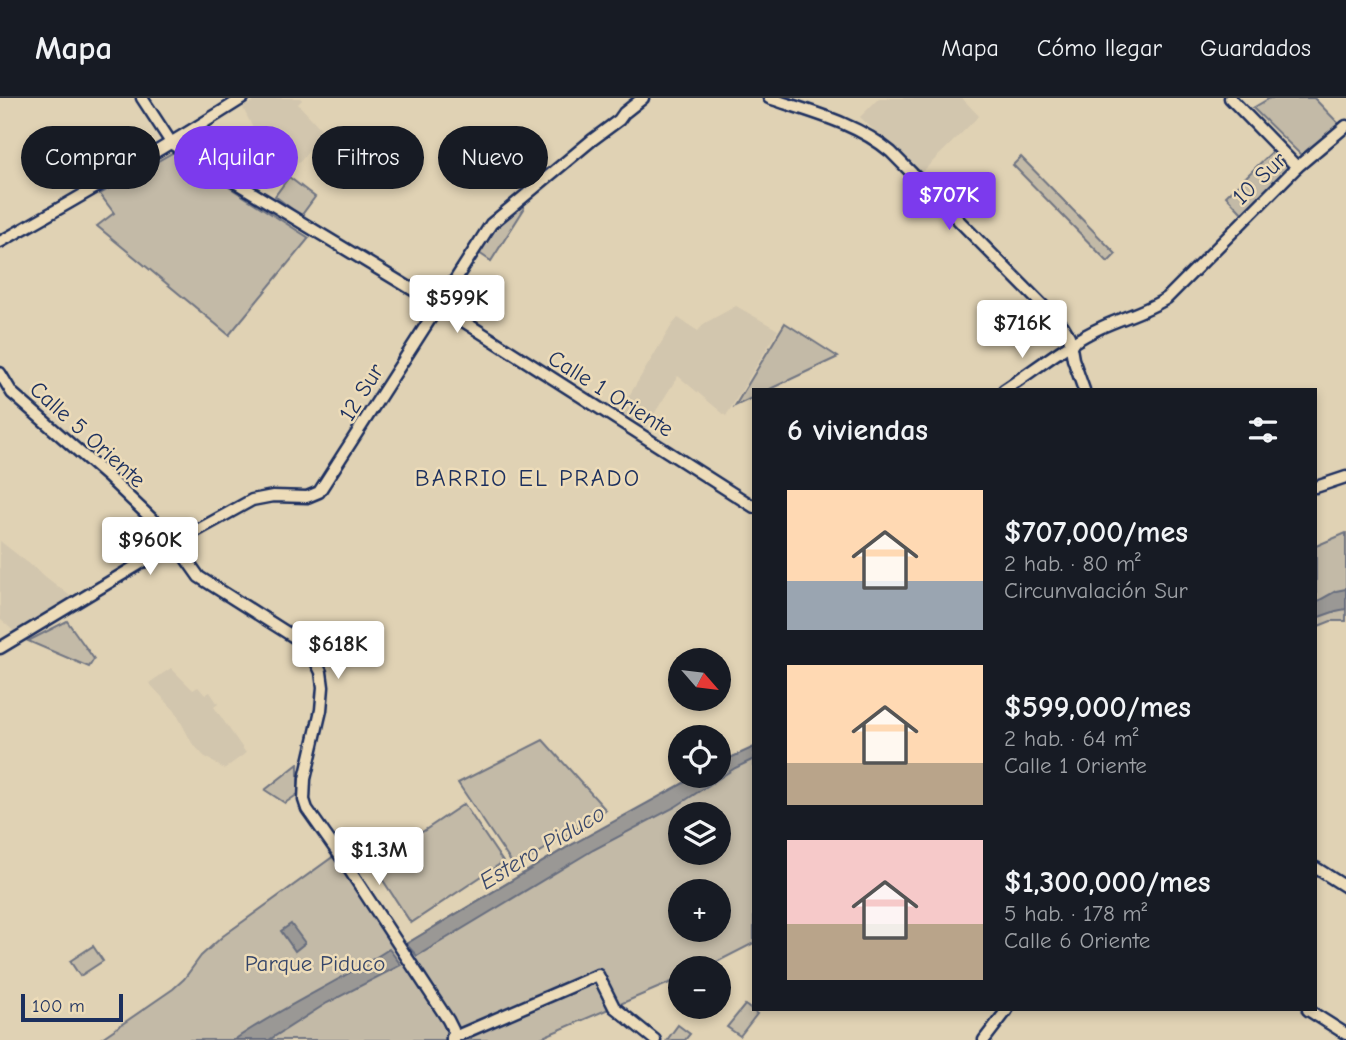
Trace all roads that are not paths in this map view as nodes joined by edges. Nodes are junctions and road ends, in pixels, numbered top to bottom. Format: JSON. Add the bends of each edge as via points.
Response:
{"nodes":[{"id":1,"x":142,"y":98,"type":"edge"},
{"id":2,"x":243,"y":98,"type":"edge"},
{"id":3,"x":643,"y":98,"type":"edge"},
{"id":4,"x":769,"y":98,"type":"edge"},
{"id":5,"x":1230,"y":98,"type":"edge"},
{"id":6,"x":1346,"y":126,"type":"edge"},
{"id":7,"x":172,"y":144,"type":"junction"},
{"id":8,"x":1297,"y":167,"type":"junction"},
{"id":9,"x":0,"y":242,"type":"edge"},
{"id":10,"x":438,"y":306,"type":"junction"},
{"id":11,"x":1071,"y":346,"type":"junction"},
{"id":12,"x":0,"y":373,"type":"edge"},
{"id":13,"x":1007,"y":388,"type":"edge"},
{"id":14,"x":1083,"y":388,"type":"edge"},
{"id":15,"x":1346,"y":477,"type":"edge"},
{"id":16,"x":1317,"y":487,"type":"edge"},
{"id":17,"x":752,"y":506,"type":"edge"},
{"id":18,"x":175,"y":543,"type":"junction"},
{"id":19,"x":0,"y":648,"type":"edge"},
{"id":20,"x":1317,"y":869,"type":"edge"},
{"id":21,"x":1346,"y":887,"type":"edge"},
{"id":22,"x":1006,"y":1011,"type":"edge"},
{"id":23,"x":1310,"y":1011,"type":"edge"},
{"id":24,"x":1346,"y":1034,"type":"edge"},
{"id":25,"x":452,"y":1039,"type":"edge"},
{"id":26,"x":655,"y":1040,"type":"edge"},
{"id":27,"x":984,"y":1040,"type":"edge"}],
"edges":[{"from":1,"to":7,"type":"street","name":"Calle 1 Oriente"},
{"from":2,"to":7,"type":"street"},
{"from":3,"to":10,"type":"street","name":"12 Sur","via":[[491,224]]},
{"from":4,"to":11,"type":"street","via":[[838,121],[886,147],[1063,326]]},
{"from":5,"to":8,"type":"street"},
{"from":6,"to":8,"type":"street","name":"10 Sur"},
{"from":7,"to":9,"type":"street"},
{"from":7,"to":10,"type":"street","name":"Calle 1 Oriente"},
{"from":8,"to":11,"type":"street","name":"10 Sur","via":[[1167,298]]},
{"from":10,"to":17,"type":"street","name":"Calle 1 Oriente"},
{"from":10,"to":18,"type":"street","name":"12 Sur","via":[[322,489],[312,496],[252,500]]},
{"from":11,"to":13,"type":"street","name":"10 Sur"},
{"from":11,"to":14,"type":"street"},
{"from":12,"to":18,"type":"street","name":"Calle 5 Oriente","via":[[12,393]]},
{"from":15,"to":16,"type":"street"},
{"from":18,"to":19,"type":"street"},
{"from":18,"to":25,"type":"street","name":"Calle 5 Oriente","via":[[208,584],[297,639],[316,661],[323,697],[305,779],[306,804],[449,1020]]},
{"from":20,"to":21,"type":"street"},
{"from":22,"to":27,"type":"street"},
{"from":23,"to":24,"type":"street"},
{"from":25,"to":26,"type":"street","via":[[598,975],[614,1007]]}]}
